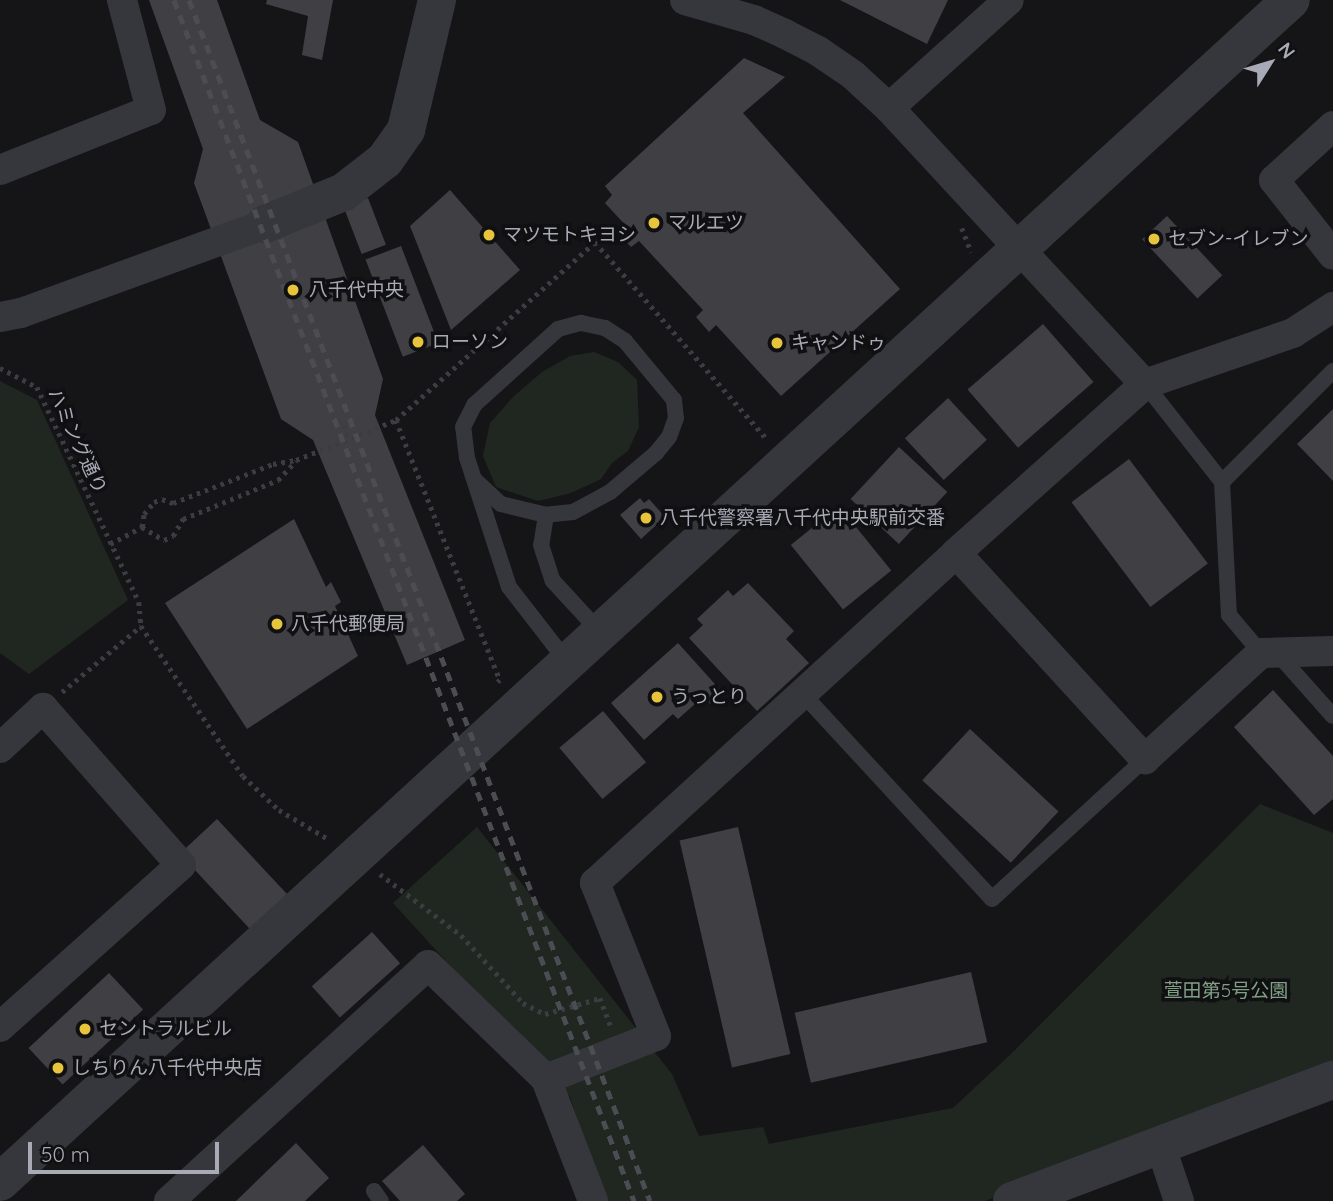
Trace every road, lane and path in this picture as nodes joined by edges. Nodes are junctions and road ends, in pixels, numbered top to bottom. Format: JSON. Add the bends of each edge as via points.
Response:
{"nodes":[{"id":1,"x":122,"y":0,"type":"edge"},
{"id":2,"x":437,"y":0,"type":"edge"},
{"id":3,"x":685,"y":0,"type":"edge"},
{"id":4,"x":1009,"y":0,"type":"edge"},
{"id":5,"x":1291,"y":0,"type":"edge"},
{"id":6,"x":889,"y":108,"type":"junction"},
{"id":7,"x":1333,"y":127,"type":"edge"},
{"id":8,"x":0,"y":170,"type":"edge"},
{"id":9,"x":265,"y":224,"type":"joint"},
{"id":10,"x":1018,"y":249,"type":"junction"},
{"id":11,"x":1333,"y":255,"type":"edge"},
{"id":12,"x":1333,"y":307,"type":"edge"},
{"id":13,"x":0,"y":317,"type":"edge"},
{"id":14,"x":0,"y":368,"type":"edge"},
{"id":15,"x":1333,"y":371,"type":"edge"},
{"id":16,"x":1145,"y":384,"type":"junction"},
{"id":17,"x":396,"y":420,"type":"junction"},
{"id":18,"x":344,"y":425,"type":"dead end"},
{"id":19,"x":348,"y":439,"type":"junction"},
{"id":20,"x":758,"y":449,"type":"dead end"},
{"id":21,"x":296,"y":460,"type":"junction"},
{"id":22,"x":473,"y":479,"type":"junction"},
{"id":23,"x":1222,"y":482,"type":"junction"},
{"id":24,"x":546,"y":515,"type":"junction"},
{"id":25,"x":142,"y":527,"type":"junction"},
{"id":26,"x":110,"y":544,"type":"junction"},
{"id":27,"x":956,"y":553,"type":"junction"},
{"id":28,"x":141,"y":626,"type":"junction"},
{"id":29,"x":601,"y":634,"type":"junction"},
{"id":30,"x":1333,"y":651,"type":"edge"},
{"id":31,"x":1269,"y":653,"type":"junction"},
{"id":32,"x":568,"y":663,"type":"junction"},
{"id":33,"x":490,"y":689,"type":"dead end"},
{"id":34,"x":802,"y":693,"type":"junction"},
{"id":35,"x":43,"y":708,"type":"junction"},
{"id":36,"x":1333,"y":716,"type":"edge"},
{"id":37,"x":0,"y":748,"type":"edge"},
{"id":38,"x":1146,"y":759,"type":"junction"},
{"id":39,"x":340,"y":830,"type":"dead end"},
{"id":40,"x":321,"y":834,"type":"dead end"},
{"id":41,"x":330,"y":839,"type":"dead end"},
{"id":42,"x":375,"y":870,"type":"dead end"},
{"id":43,"x":0,"y":1027,"type":"edge"},
{"id":44,"x":619,"y":1050,"type":"junction"},
{"id":45,"x":546,"y":1079,"type":"junction"},
{"id":46,"x":1333,"y":1080,"type":"edge"},
{"id":47,"x":1161,"y":1147,"type":"junction"},
{"id":48,"x":0,"y":1182,"type":"edge"},
{"id":49,"x":169,"y":1201,"type":"edge"},
{"id":50,"x":593,"y":1201,"type":"edge"},
{"id":51,"x":1012,"y":1201,"type":"edge"},
{"id":52,"x":1179,"y":1201,"type":"edge"}],
"edges":[{"from":1,"to":8,"type":"street","via":[[151,110]]},
{"from":2,"to":9,"type":"street","via":[[406,130],[390,153],[344,192]]},
{"from":3,"to":6,"type":"street","via":[[754,20],[818,51]]},
{"from":4,"to":6,"type":"street"},
{"from":5,"to":10,"type":"street"},
{"from":6,"to":10,"type":"street"},
{"from":7,"to":11,"type":"street","via":[[1274,180]]},
{"from":9,"to":13,"type":"street"},
{"from":10,"to":16,"type":"street"},
{"from":10,"to":29,"type":"street"},
{"from":12,"to":16,"type":"street","via":[[1293,333]]},
{"from":14,"to":26,"type":"path","name":"ハミング通り","via":[[37,387]]},
{"from":15,"to":23,"type":"lane"},
{"from":16,"to":23,"type":"lane"},
{"from":16,"to":27,"type":"street"},
{"from":17,"to":19,"type":"path"},
{"from":17,"to":20,"type":"path","via":[[595,242],[768,440]]},
{"from":17,"to":33,"type":"path","via":[[500,680]]},
{"from":18,"to":19,"type":"path"},
{"from":19,"to":21,"type":"path"},
{"from":21,"to":25,"type":"path","via":[[273,464],[173,503],[154,502],[144,514]]},
{"from":21,"to":25,"type":"path","via":[[278,480],[183,519],[173,536],[164,540]]},
{"from":22,"to":24,"type":"lane","via":[[501,504]]},
{"from":22,"to":24,"type":"lane","via":[[463,427],[474,405],[558,329],[581,323],[605,328],[625,341],[674,400],[676,418],[656,453],[610,492],[573,512]]},
{"from":22,"to":32,"type":"lane","via":[[509,587]]},
{"from":23,"to":31,"type":"lane","via":[[1229,615]]},
{"from":24,"to":29,"type":"lane","via":[[541,545],[553,581]]},
{"from":25,"to":26,"type":"path"},
{"from":26,"to":28,"type":"path","name":"ハミング通り","via":[[139,602]]},
{"from":27,"to":34,"type":"street"},
{"from":27,"to":38,"type":"street"},
{"from":28,"to":35,"type":"path"},
{"from":28,"to":40,"type":"path","via":[[243,776],[279,810]]},
{"from":29,"to":32,"type":"street"},
{"from":30,"to":31,"type":"street"},
{"from":31,"to":36,"type":"lane"},
{"from":31,"to":38,"type":"street"},
{"from":32,"to":48,"type":"street"},
{"from":34,"to":38,"type":"lane","via":[[992,899]]},
{"from":34,"to":44,"type":"street","via":[[595,883],[656,1036]]},
{"from":35,"to":37,"type":"street"},
{"from":35,"to":43,"type":"street","via":[[181,865]]},
{"from":39,"to":41,"type":"path"},
{"from":42,"to":44,"type":"path","via":[[461,935],[523,1003],[545,1014],[600,998]]},
{"from":44,"to":45,"type":"street"},
{"from":45,"to":49,"type":"street","via":[[428,965]]},
{"from":45,"to":50,"type":"street"},
{"from":46,"to":47,"type":"street"},
{"from":47,"to":51,"type":"street"},
{"from":47,"to":52,"type":"street"}]}
